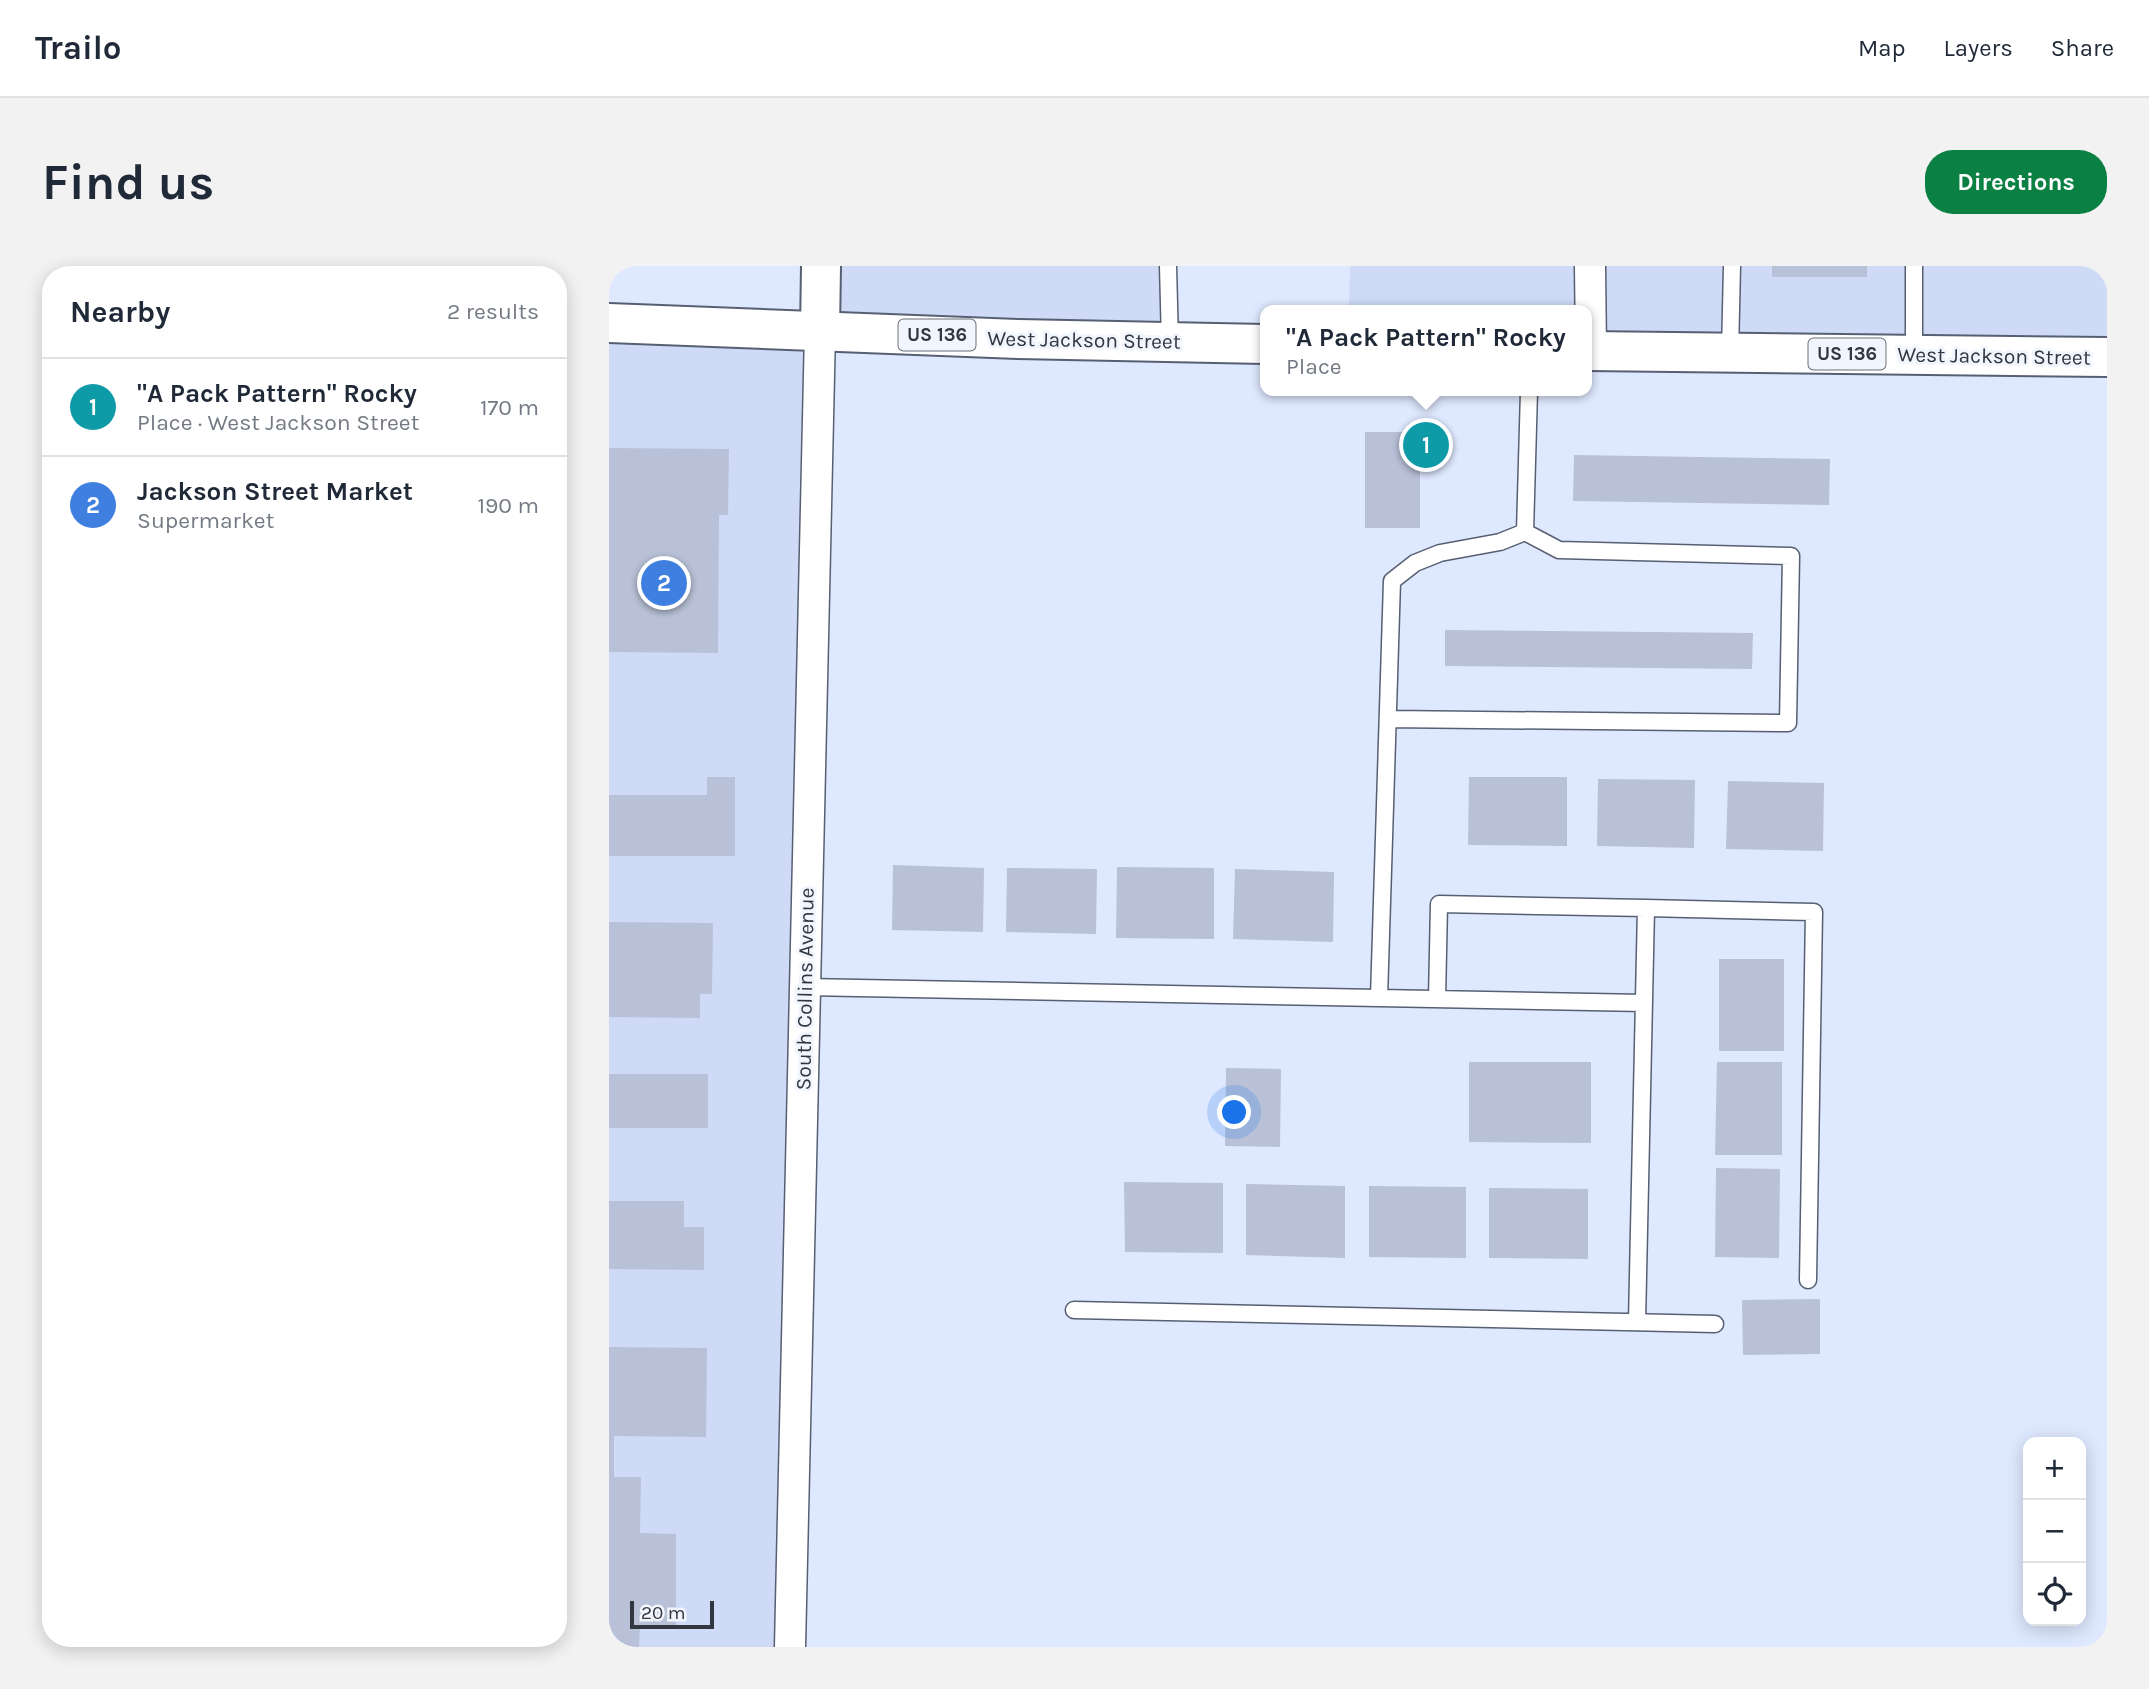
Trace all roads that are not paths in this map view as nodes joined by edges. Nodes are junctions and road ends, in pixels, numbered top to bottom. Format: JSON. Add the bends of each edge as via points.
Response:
{"nodes":[{"id":1,"x":821,"y":266,"type":"edge"},
{"id":2,"x":1168,"y":266,"type":"edge"},
{"id":3,"x":1590,"y":266,"type":"edge"},
{"id":4,"x":1732,"y":266,"type":"edge"},
{"id":5,"x":1915,"y":266,"type":"edge"},
{"id":6,"x":1590,"y":305,"type":"edge"},
{"id":7,"x":609,"y":324,"type":"edge"},
{"id":8,"x":820,"y":331,"type":"junction"},
{"id":9,"x":1170,"y":342,"type":"junction"},
{"id":10,"x":1260,"y":344,"type":"edge"},
{"id":11,"x":1592,"y":351,"type":"edge"},
{"id":12,"x":1730,"y":353,"type":"junction"},
{"id":13,"x":1914,"y":355,"type":"junction"},
{"id":14,"x":2107,"y":358,"type":"edge"},
{"id":15,"x":1529,"y":396,"type":"edge"},
{"id":16,"x":1525,"y":532,"type":"junction"},
{"id":17,"x":1388,"y":719,"type":"junction"},
{"id":18,"x":1646,"y":908,"type":"junction"},
{"id":19,"x":804,"y":987,"type":"junction"},
{"id":20,"x":1379,"y":998,"type":"junction"},
{"id":21,"x":1437,"y":999,"type":"junction"},
{"id":22,"x":1644,"y":1003,"type":"junction"},
{"id":23,"x":1808,"y":1280,"type":"dead end"},
{"id":24,"x":1074,"y":1310,"type":"dead end"},
{"id":25,"x":1637,"y":1322,"type":"junction"},
{"id":26,"x":1715,"y":1324,"type":"dead end"},
{"id":27,"x":790,"y":1647,"type":"edge"}],
"edges":[{"from":1,"to":8,"type":"main road"},
{"from":2,"to":9,"type":"lane"},
{"from":3,"to":6,"type":"street"},
{"from":4,"to":12,"type":"lane"},
{"from":5,"to":13,"type":"lane"},
{"from":7,"to":8,"type":"main road","name":"West Jackson Street","number":"US 136"},
{"from":8,"to":9,"type":"main road","name":"West Jackson Street","number":"US 136"},
{"from":8,"to":19,"type":"street","name":"South Collins Avenue"},
{"from":9,"to":10,"type":"main road","name":"West Jackson Street","number":"US 136"},
{"from":11,"to":12,"type":"main road","name":"West Jackson Street","number":"US 136"},
{"from":12,"to":13,"type":"main road","name":"West Jackson Street","number":"US 136"},
{"from":13,"to":14,"type":"main road","name":"West Jackson Street","number":"US 136"},
{"from":15,"to":16,"type":"lane"},
{"from":16,"to":17,"type":"lane","via":[[1500,542],[1440,553],[1415,563],[1392,581]]},
{"from":16,"to":17,"type":"lane","via":[[1559,550],[1791,555],[1788,723]]},
{"from":17,"to":20,"type":"lane"},
{"from":18,"to":21,"type":"lane","via":[[1439,904]]},
{"from":18,"to":22,"type":"lane"},
{"from":18,"to":23,"type":"lane","via":[[1814,912]]},
{"from":19,"to":20,"type":"lane"},
{"from":19,"to":27,"type":"street","name":"South Collins Avenue"},
{"from":20,"to":21,"type":"lane"},
{"from":21,"to":22,"type":"lane"},
{"from":22,"to":25,"type":"lane"},
{"from":24,"to":25,"type":"lane"},
{"from":25,"to":26,"type":"lane"}]}
